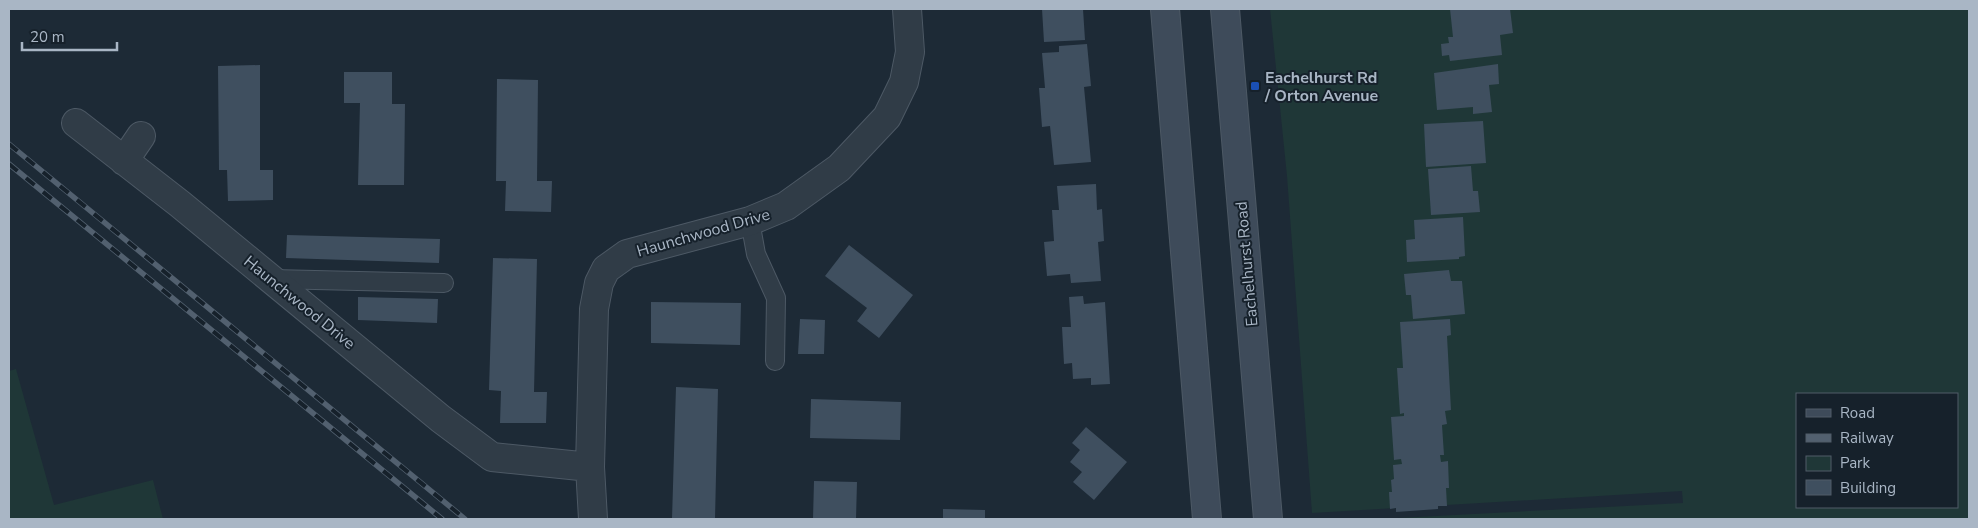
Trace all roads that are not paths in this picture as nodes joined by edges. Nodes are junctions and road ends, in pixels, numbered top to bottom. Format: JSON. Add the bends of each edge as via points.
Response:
{"nodes":[{"id":1,"x":907,"y":9,"type":"edge"},
{"id":2,"x":1165,"y":9,"type":"edge"},
{"id":3,"x":1225,"y":9,"type":"edge"},
{"id":4,"x":76,"y":123,"type":"dead end"},
{"id":5,"x":142,"y":136,"type":"dead end"},
{"id":6,"x":124,"y":161,"type":"junction"},
{"id":7,"x":750,"y":221,"type":"junction"},
{"id":8,"x":272,"y":279,"type":"junction"},
{"id":9,"x":444,"y":283,"type":"dead end"},
{"id":10,"x":774,"y":361,"type":"dead end"},
{"id":11,"x":590,"y":467,"type":"junction"},
{"id":12,"x":593,"y":519,"type":"edge"},
{"id":13,"x":1207,"y":519,"type":"edge"},
{"id":14,"x":1268,"y":519,"type":"edge"}],
"edges":[{"from":1,"to":7,"type":"street","name":"Haunchwood Drive","via":[[910,52],[904,82],[887,117],[839,168],[786,206]]},
{"from":2,"to":13,"type":"main road"},
{"from":3,"to":14,"type":"main road","name":"Eachelhurst Road"},
{"from":4,"to":6,"type":"street","name":"Haunchwood Drive"},
{"from":5,"to":6,"type":"street"},
{"from":6,"to":8,"type":"street","name":"Haunchwood Drive"},
{"from":7,"to":10,"type":"lane","via":[[756,254],[776,298]]},
{"from":7,"to":11,"type":"street","name":"Haunchwood Drive","via":[[627,254],[606,269],[599,283],[594,309]]},
{"from":8,"to":9,"type":"lane"},
{"from":8,"to":11,"type":"street","name":"Haunchwood Drive","via":[[492,458]]},
{"from":11,"to":12,"type":"street","name":"Haunchwood Drive"}]}
